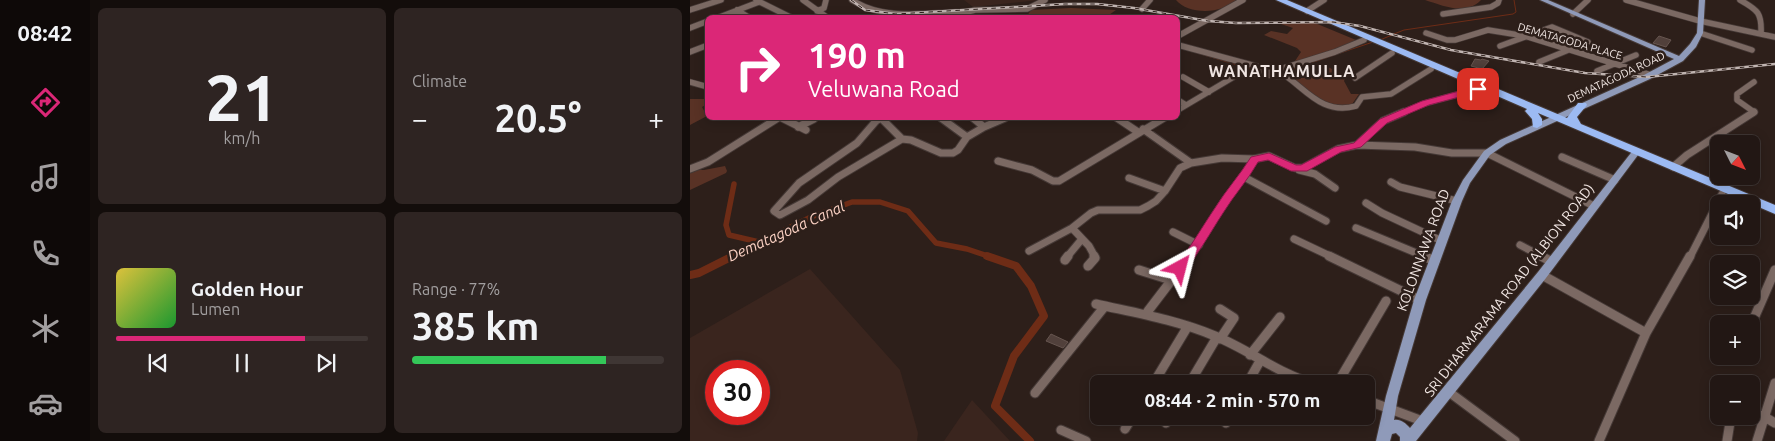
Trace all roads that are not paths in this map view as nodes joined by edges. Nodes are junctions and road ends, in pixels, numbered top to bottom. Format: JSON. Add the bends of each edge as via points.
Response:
{"nodes":[{"id":1,"x":721,"y":0,"type":"edge"},
{"id":2,"x":803,"y":0,"type":"edge"},
{"id":3,"x":826,"y":0,"type":"edge"},
{"id":4,"x":852,"y":0,"type":"edge"},
{"id":5,"x":1045,"y":0,"type":"edge"},
{"id":6,"x":1150,"y":0,"type":"edge"},
{"id":7,"x":1243,"y":0,"type":"edge"},
{"id":8,"x":1269,"y":0,"type":"edge"},
{"id":9,"x":1280,"y":0,"type":"edge"},
{"id":10,"x":1324,"y":0,"type":"edge"},
{"id":11,"x":1499,"y":0,"type":"edge"},
{"id":12,"x":1543,"y":0,"type":"edge"},
{"id":13,"x":1588,"y":0,"type":"edge"},
{"id":14,"x":1626,"y":0,"type":"edge"},
{"id":15,"x":1702,"y":0,"type":"edge"},
{"id":16,"x":1740,"y":0,"type":"edge"},
{"id":17,"x":758,"y":1,"type":"edge"},
{"id":18,"x":1142,"y":9,"type":"dead end"},
{"id":19,"x":690,"y":10,"type":"edge"},
{"id":20,"x":737,"y":10,"type":"junction"},
{"id":21,"x":817,"y":11,"type":"junction"},
{"id":22,"x":1306,"y":11,"type":"junction"},
{"id":23,"x":968,"y":12,"type":"junction"},
{"id":24,"x":785,"y":14,"type":"edge"},
{"id":25,"x":1443,"y":14,"type":"dead end"},
{"id":26,"x":1573,"y":14,"type":"junction"},
{"id":27,"x":724,"y":15,"type":"edge"},
{"id":28,"x":745,"y":15,"type":"edge"},
{"id":29,"x":823,"y":15,"type":"edge"},
{"id":30,"x":964,"y":15,"type":"edge"},
{"id":31,"x":1700,"y":21,"type":"junction"},
{"id":32,"x":705,"y":22,"type":"edge"},
{"id":33,"x":690,"y":28,"type":"edge"},
{"id":34,"x":1426,"y":33,"type":"dead end"},
{"id":35,"x":1700,"y":33,"type":"junction"},
{"id":36,"x":1761,"y":34,"type":"junction"},
{"id":37,"x":1180,"y":35,"type":"edge"},
{"id":38,"x":1525,"y":36,"type":"junction"},
{"id":39,"x":1775,"y":38,"type":"edge"},
{"id":40,"x":1595,"y":40,"type":"dead end"},
{"id":41,"x":1372,"y":42,"type":"junction"},
{"id":42,"x":1588,"y":42,"type":"junction"},
{"id":43,"x":705,"y":46,"type":"edge"},
{"id":44,"x":1180,"y":46,"type":"edge"},
{"id":45,"x":1500,"y":46,"type":"dead end"},
{"id":46,"x":1571,"y":49,"type":"junction"},
{"id":47,"x":1752,"y":50,"type":"dead end"},
{"id":48,"x":690,"y":52,"type":"edge"},
{"id":49,"x":1392,"y":53,"type":"junction"},
{"id":50,"x":1636,"y":55,"type":"dead end"},
{"id":51,"x":1680,"y":60,"type":"junction"},
{"id":52,"x":1539,"y":62,"type":"dead end"},
{"id":53,"x":1616,"y":64,"type":"junction"},
{"id":54,"x":1430,"y":69,"type":"junction"},
{"id":55,"x":1597,"y":71,"type":"dead end"},
{"id":56,"x":1651,"y":75,"type":"junction"},
{"id":57,"x":1183,"y":77,"type":"dead end"},
{"id":58,"x":1354,"y":78,"type":"dead end"},
{"id":59,"x":690,"y":82,"type":"edge"},
{"id":60,"x":1754,"y":82,"type":"dead end"},
{"id":61,"x":705,"y":86,"type":"edge"},
{"id":62,"x":1478,"y":89,"type":"junction"},
{"id":63,"x":1209,"y":92,"type":"junction"},
{"id":64,"x":1180,"y":101,"type":"edge"},
{"id":65,"x":1186,"y":105,"type":"junction"},
{"id":66,"x":1582,"y":105,"type":"junction"},
{"id":67,"x":1180,"y":109,"type":"edge"},
{"id":68,"x":1530,"y":111,"type":"junction"},
{"id":69,"x":1553,"y":118,"type":"junction"},
{"id":70,"x":775,"y":120,"type":"edge"},
{"id":71,"x":786,"y":120,"type":"edge"},
{"id":72,"x":812,"y":120,"type":"edge"},
{"id":73,"x":878,"y":120,"type":"edge"},
{"id":74,"x":883,"y":120,"type":"edge"},
{"id":75,"x":945,"y":120,"type":"edge"},
{"id":76,"x":975,"y":120,"type":"edge"},
{"id":77,"x":1000,"y":120,"type":"edge"},
{"id":78,"x":1121,"y":120,"type":"edge"},
{"id":79,"x":1160,"y":120,"type":"edge"},
{"id":80,"x":1537,"y":125,"type":"junction"},
{"id":81,"x":1577,"y":126,"type":"junction"},
{"id":82,"x":798,"y":127,"type":"junction"},
{"id":83,"x":984,"y":127,"type":"junction"},
{"id":84,"x":806,"y":130,"type":"dead end"},
{"id":85,"x":1141,"y":130,"type":"junction"},
{"id":86,"x":966,"y":137,"type":"junction"},
{"id":87,"x":902,"y":139,"type":"junction"},
{"id":88,"x":1357,"y":145,"type":"junction"},
{"id":89,"x":1488,"y":154,"type":"junction"},
{"id":90,"x":1635,"y":154,"type":"junction"},
{"id":91,"x":1562,"y":157,"type":"dead end"},
{"id":92,"x":1254,"y":159,"type":"junction"},
{"id":93,"x":998,"y":161,"type":"dead end"},
{"id":94,"x":1191,"y":163,"type":"junction"},
{"id":95,"x":1674,"y":167,"type":"junction"},
{"id":96,"x":1295,"y":168,"type":"junction"},
{"id":97,"x":690,"y":169,"type":"edge"},
{"id":98,"x":1244,"y":177,"type":"junction"},
{"id":99,"x":1129,"y":178,"type":"dead end"},
{"id":100,"x":1615,"y":180,"type":"junction"},
{"id":101,"x":1391,"y":182,"type":"dead end"},
{"id":102,"x":1335,"y":188,"type":"dead end"},
{"id":103,"x":1165,"y":192,"type":"junction"},
{"id":104,"x":1722,"y":194,"type":"joint"},
{"id":105,"x":1458,"y":201,"type":"junction"},
{"id":106,"x":1366,"y":203,"type":"dead end"},
{"id":107,"x":1594,"y":206,"type":"junction"},
{"id":108,"x":1775,"y":210,"type":"edge"},
{"id":109,"x":1760,"y":211,"type":"edge"},
{"id":110,"x":1775,"y":217,"type":"edge"},
{"id":111,"x":1326,"y":221,"type":"dead end"},
{"id":112,"x":1072,"y":228,"type":"junction"},
{"id":113,"x":1356,"y":228,"type":"dead end"},
{"id":114,"x":1173,"y":232,"type":"dead end"},
{"id":115,"x":1082,"y":239,"type":"junction"},
{"id":116,"x":1294,"y":239,"type":"dead end"},
{"id":117,"x":1442,"y":241,"type":"junction"},
{"id":118,"x":1199,"y":245,"type":"junction"},
{"id":119,"x":1520,"y":245,"type":"dead end"},
{"id":120,"x":1029,"y":251,"type":"dead end"},
{"id":121,"x":1065,"y":260,"type":"dead end"},
{"id":122,"x":1434,"y":261,"type":"junction"},
{"id":123,"x":1552,"y":262,"type":"junction"},
{"id":124,"x":1088,"y":266,"type":"dead end"},
{"id":125,"x":1139,"y":270,"type":"dead end"},
{"id":126,"x":1775,"y":270,"type":"edge"},
{"id":127,"x":1542,"y":275,"type":"junction"},
{"id":128,"x":1171,"y":280,"type":"junction"},
{"id":129,"x":1420,"y":300,"type":"junction"},
{"id":130,"x":1386,"y":301,"type":"dead end"},
{"id":131,"x":1220,"y":309,"type":"dead end"},
{"id":132,"x":1148,"y":311,"type":"dead end"},
{"id":133,"x":1755,"y":315,"type":"edge"},
{"id":134,"x":1280,"y":318,"type":"dead end"},
{"id":135,"x":1188,"y":326,"type":"junction"},
{"id":136,"x":1646,"y":333,"type":"junction"},
{"id":137,"x":1218,"y":338,"type":"junction"},
{"id":138,"x":1250,"y":355,"type":"junction"},
{"id":139,"x":1260,"y":361,"type":"junction"},
{"id":140,"x":1158,"y":375,"type":"edge"},
{"id":141,"x":1195,"y":375,"type":"edge"},
{"id":142,"x":1253,"y":375,"type":"edge"},
{"id":143,"x":1285,"y":375,"type":"edge"},
{"id":144,"x":1342,"y":375,"type":"edge"},
{"id":145,"x":1775,"y":383,"type":"edge"},
{"id":146,"x":1449,"y":392,"type":"junction"},
{"id":147,"x":1035,"y":393,"type":"dead end"},
{"id":148,"x":1772,"y":399,"type":"edge"},
{"id":149,"x":1375,"y":403,"type":"edge"},
{"id":150,"x":1390,"y":409,"type":"junction"},
{"id":151,"x":1760,"y":416,"type":"edge"},
{"id":152,"x":1763,"y":416,"type":"junction"},
{"id":153,"x":1425,"y":422,"type":"junction"},
{"id":154,"x":1775,"y":423,"type":"edge"},
{"id":155,"x":1127,"y":425,"type":"edge"},
{"id":156,"x":1729,"y":425,"type":"edge"},
{"id":157,"x":1125,"y":429,"type":"dead end"},
{"id":158,"x":1061,"y":430,"type":"dead end"},
{"id":159,"x":1385,"y":438,"type":"edge"},
{"id":160,"x":1086,"y":441,"type":"edge"},
{"id":161,"x":1407,"y":441,"type":"edge"},
{"id":162,"x":1514,"y":441,"type":"edge"},
{"id":163,"x":1599,"y":441,"type":"edge"},
{"id":164,"x":1727,"y":441,"type":"edge"},
{"id":165,"x":1757,"y":441,"type":"edge"}],
"edges":[{"from":1,"to":19,"type":"street"},
{"from":2,"to":21,"type":"street"},
{"from":3,"to":21,"type":"street","via":[[824,8]]},
{"from":4,"to":23,"type":"street","via":[[877,12]]},
{"from":5,"to":23,"type":"street","via":[[1028,9]]},
{"from":6,"to":18,"type":"street"},
{"from":7,"to":37,"type":"street"},
{"from":8,"to":41,"type":"highway"},
{"from":9,"to":22,"type":"highway"},
{"from":10,"to":22,"type":"street"},
{"from":11,"to":25,"type":"street","via":[[1490,7]]},
{"from":12,"to":26,"type":"main road"},
{"from":13,"to":26,"type":"street"},
{"from":14,"to":31,"type":"street"},
{"from":15,"to":31,"type":"main road"},
{"from":16,"to":36,"type":"street","via":[[1757,10],[1762,18]]},
{"from":17,"to":20,"type":"street"},
{"from":17,"to":24,"type":"street"},
{"from":20,"to":27,"type":"street"},
{"from":20,"to":28,"type":"street"},
{"from":21,"to":29,"type":"street"},
{"from":22,"to":41,"type":"highway"},
{"from":23,"to":30,"type":"street"},
{"from":26,"to":51,"type":"main road"},
{"from":31,"to":35,"type":"main road"},
{"from":31,"to":36,"type":"street"},
{"from":32,"to":33,"type":"street"},
{"from":34,"to":38,"type":"street","name":"DEMATAGODA PLACE","via":[[1447,40],[1488,30]]},
{"from":35,"to":47,"type":"street"},
{"from":35,"to":51,"type":"main road","name":"DEMATAGODA ROAD"},
{"from":36,"to":39,"type":"street"},
{"from":38,"to":42,"type":"street","via":[[1555,27]]},
{"from":38,"to":45,"type":"street"},
{"from":38,"to":46,"type":"street","name":"DEMATAGODA PLACE"},
{"from":40,"to":42,"type":"street"},
{"from":41,"to":44,"type":"street","via":[[1274,71]]},
{"from":41,"to":49,"type":"highway"},
{"from":41,"to":69,"type":"highway"},
{"from":42,"to":46,"type":"street"},
{"from":43,"to":48,"type":"street"},
{"from":46,"to":52,"type":"street"},
{"from":46,"to":53,"type":"street","name":"DEMATAGODA PLACE"},
{"from":49,"to":54,"type":"highway"},
{"from":49,"to":58,"type":"street"},
{"from":50,"to":53,"type":"street"},
{"from":51,"to":56,"type":"main road","name":"DEMATAGODA ROAD"},
{"from":53,"to":55,"type":"street"},
{"from":53,"to":56,"type":"street","name":"DEMATAGODA PLACE"},
{"from":54,"to":62,"type":"highway"},
{"from":54,"to":63,"type":"street","via":[[1391,94],[1362,97],[1353,108],[1335,107],[1312,97],[1286,76],[1247,72]]},
{"from":56,"to":66,"type":"main road","name":"DEMATAGODA ROAD"},
{"from":57,"to":63,"type":"street"},
{"from":59,"to":61,"type":"street"},
{"from":60,"to":95,"type":"street","via":[[1737,94],[1737,100],[1751,108],[1752,115],[1687,154]]},
{"from":62,"to":68,"type":"highway"},
{"from":62,"to":88,"type":"street","via":[[1426,103],[1383,121]]},
{"from":63,"to":65,"type":"street"},
{"from":64,"to":65,"type":"street"},
{"from":65,"to":67,"type":"street"},
{"from":66,"to":69,"type":"main road","name":"DEMATAGODA ROAD"},
{"from":66,"to":81,"type":"highway","via":[[1572,117]]},
{"from":68,"to":69,"type":"highway"},
{"from":68,"to":80,"type":"highway","via":[[1537,119]]},
{"from":69,"to":80,"type":"main road","name":"KOLONNAWA ROAD"},
{"from":69,"to":81,"type":"highway"},
{"from":69,"to":90,"type":"highway"},
{"from":70,"to":97,"type":"street","via":[[708,162]]},
{"from":71,"to":82,"type":"street"},
{"from":72,"to":82,"type":"street"},
{"from":73,"to":87,"type":"street","via":[[857,143],[799,183],[774,211],[780,214],[808,200],[838,177]]},
{"from":74,"to":87,"type":"street"},
{"from":75,"to":86,"type":"street"},
{"from":76,"to":83,"type":"street"},
{"from":77,"to":83,"type":"street"},
{"from":78,"to":85,"type":"street"},
{"from":79,"to":85,"type":"street"},
{"from":80,"to":89,"type":"main road","name":"KOLONNAWA ROAD","via":[[1502,142]]},
{"from":81,"to":90,"type":"highway"},
{"from":82,"to":84,"type":"street"},
{"from":83,"to":86,"type":"street"},
{"from":85,"to":93,"type":"street","via":[[1059,181]]},
{"from":85,"to":94,"type":"street"},
{"from":86,"to":87,"type":"street","via":[[958,150],[948,153]]},
{"from":88,"to":89,"type":"street"},
{"from":88,"to":96,"type":"street","via":[[1338,149],[1303,168]]},
{"from":89,"to":105,"type":"main road","name":"KOLONNAWA ROAD","via":[[1466,182]]},
{"from":89,"to":107,"type":"street"},
{"from":90,"to":95,"type":"highway"},
{"from":90,"to":100,"type":"main road","name":"SRI DHARMARAMA ROAD (ALBION ROAD)"},
{"from":90,"to":104,"type":"highway"},
{"from":91,"to":100,"type":"street"},
{"from":92,"to":94,"type":"street","via":[[1222,158]]},
{"from":92,"to":96,"type":"street","via":[[1269,156]]},
{"from":92,"to":98,"type":"street"},
{"from":94,"to":103,"type":"street","via":[[1180,168]]},
{"from":95,"to":108,"type":"highway"},
{"from":96,"to":102,"type":"street","via":[[1315,174]]},
{"from":98,"to":111,"type":"street"},
{"from":98,"to":118,"type":"street"},
{"from":99,"to":103,"type":"street"},
{"from":100,"to":107,"type":"main road","name":"SRI DHARMARAMA ROAD (ALBION ROAD)"},
{"from":101,"to":105,"type":"street"},
{"from":103,"to":112,"type":"street","via":[[1156,202],[1140,210],[1098,210]]},
{"from":104,"to":136,"type":"street"},
{"from":105,"to":117,"type":"main road","name":"KOLONNAWA ROAD"},
{"from":106,"to":117,"type":"street","via":[[1382,214]]},
{"from":107,"to":123,"type":"main road","name":"SRI DHARMARAMA ROAD (ALBION ROAD)"},
{"from":109,"to":110,"type":"highway"},
{"from":112,"to":115,"type":"street"},
{"from":112,"to":120,"type":"street"},
{"from":113,"to":122,"type":"street"},
{"from":114,"to":118,"type":"street"},
{"from":115,"to":121,"type":"street"},
{"from":115,"to":124,"type":"street","via":[[1094,253]]},
{"from":116,"to":129,"type":"street"},
{"from":117,"to":122,"type":"main road","name":"KOLONNAWA ROAD"},
{"from":118,"to":128,"type":"street"},
{"from":119,"to":123,"type":"street"},
{"from":122,"to":129,"type":"main road","name":"KOLONNAWA ROAD"},
{"from":123,"to":127,"type":"main road","name":"SRI DHARMARAMA ROAD (ALBION ROAD)"},
{"from":125,"to":128,"type":"street"},
{"from":126,"to":133,"type":"street"},
{"from":127,"to":136,"type":"street"},
{"from":127,"to":146,"type":"main road","name":"SRI DHARMARAMA ROAD (ALBION ROAD)"},
{"from":128,"to":132,"type":"street"},
{"from":129,"to":150,"type":"main road","name":"KOLONNAWA ROAD"},
{"from":130,"to":144,"type":"street"},
{"from":131,"to":137,"type":"street","via":[[1234,318]]},
{"from":134,"to":138,"type":"street"},
{"from":135,"to":137,"type":"street"},
{"from":135,"to":140,"type":"street"},
{"from":135,"to":147,"type":"street","via":[[1100,305]]},
{"from":136,"to":163,"type":"street"},
{"from":137,"to":138,"type":"street"},
{"from":137,"to":141,"type":"street"},
{"from":138,"to":139,"type":"street"},
{"from":139,"to":142,"type":"street"},
{"from":139,"to":143,"type":"street"},
{"from":145,"to":148,"type":"street"},
{"from":146,"to":153,"type":"main road","name":"SRI DHARMARAMA ROAD (ALBION ROAD)"},
{"from":146,"to":162,"type":"street"},
{"from":148,"to":152,"type":"street"},
{"from":149,"to":150,"type":"street"},
{"from":150,"to":153,"type":"street"},
{"from":150,"to":159,"type":"main road","name":"KOLONNAWA ROAD"},
{"from":151,"to":152,"type":"street"},
{"from":152,"to":154,"type":"street"},
{"from":152,"to":165,"type":"street"},
{"from":153,"to":161,"type":"main road","name":"SRI DHARMARAMA ROAD (ALBION ROAD)"},
{"from":155,"to":157,"type":"street"},
{"from":156,"to":164,"type":"street"},
{"from":158,"to":160,"type":"street"},
{"from":159,"to":161,"type":"main road","via":[[1388,428],[1398,426],[1406,434]]}]}
